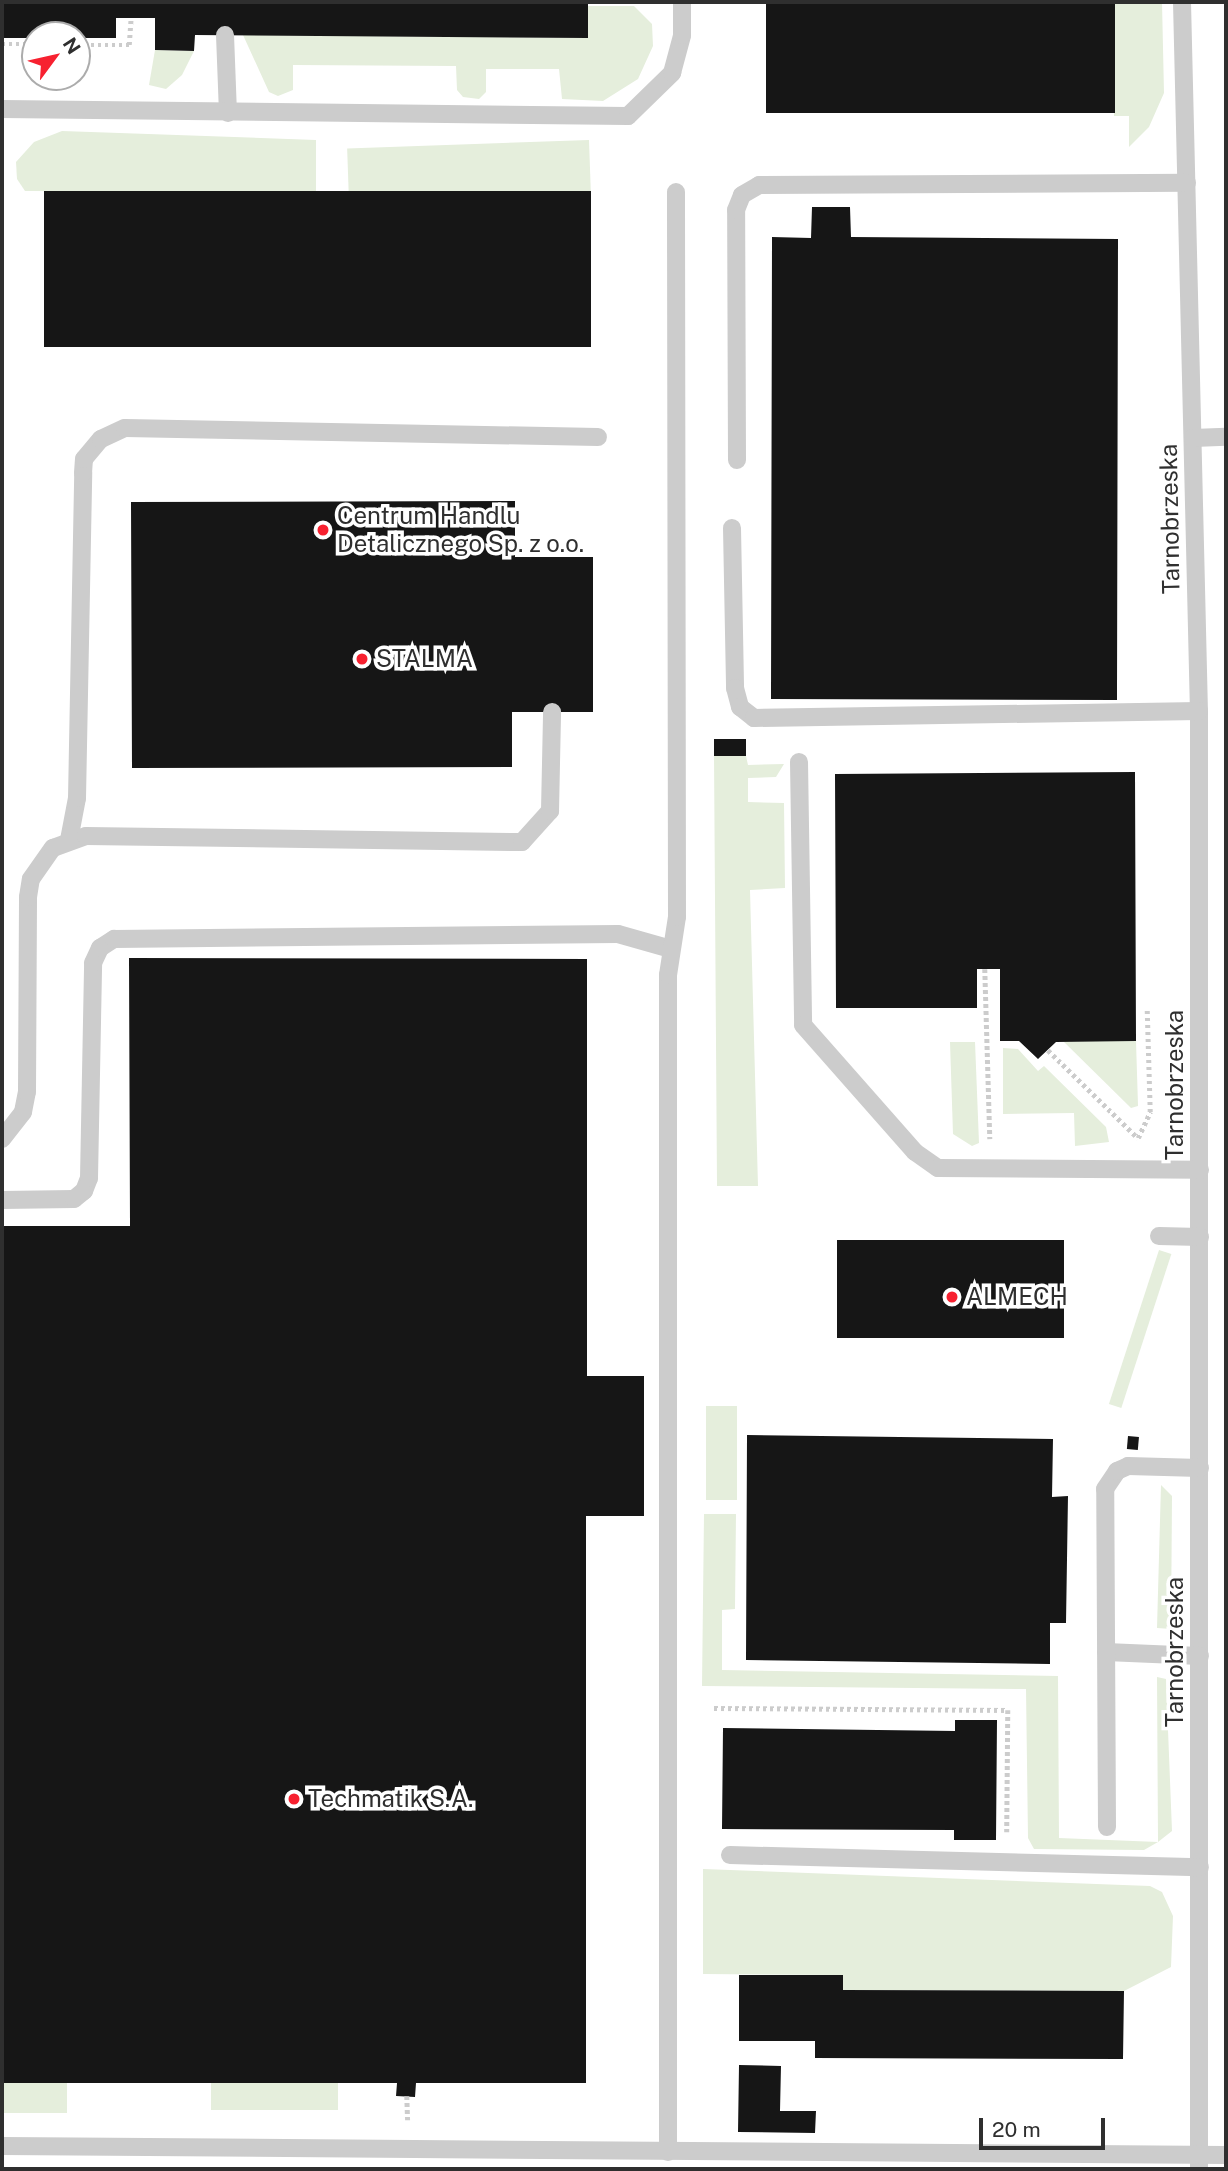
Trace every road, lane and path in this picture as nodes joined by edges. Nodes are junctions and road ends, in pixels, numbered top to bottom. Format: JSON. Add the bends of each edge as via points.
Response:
{"nodes":[{"id":1,"x":682,"y":2,"type":"edge"},
{"id":2,"x":1182,"y":2,"type":"edge"},
{"id":3,"x":131,"y":18,"type":"dead end"},
{"id":4,"x":225,"y":35,"type":"dead end"},
{"id":5,"x":2,"y":44,"type":"edge"},
{"id":6,"x":21,"y":44,"type":"edge"},
{"id":7,"x":91,"y":45,"type":"edge"},
{"id":8,"x":2,"y":109,"type":"edge"},
{"id":9,"x":228,"y":113,"type":"junction"},
{"id":10,"x":1187,"y":183,"type":"junction"},
{"id":11,"x":676,"y":192,"type":"dead end"},
{"id":12,"x":598,"y":437,"type":"dead end"},
{"id":13,"x":1226,"y":437,"type":"edge"},
{"id":14,"x":1193,"y":438,"type":"junction"},
{"id":15,"x":737,"y":460,"type":"dead end"},
{"id":16,"x":732,"y":528,"type":"dead end"},
{"id":17,"x":1199,"y":711,"type":"junction"},
{"id":18,"x":552,"y":712,"type":"dead end"},
{"id":19,"x":800,"y":762,"type":"dead end"},
{"id":20,"x":69,"y":840,"type":"junction"},
{"id":21,"x":671,"y":949,"type":"junction"},
{"id":22,"x":985,"y":968,"type":"dead end"},
{"id":23,"x":1147,"y":1008,"type":"dead end"},
{"id":24,"x":1048,"y":1049,"type":"dead end"},
{"id":25,"x":2,"y":1139,"type":"edge"},
{"id":26,"x":990,"y":1168,"type":"junction"},
{"id":27,"x":1200,"y":1170,"type":"junction"},
{"id":28,"x":2,"y":1200,"type":"edge"},
{"id":29,"x":1159,"y":1236,"type":"dead end"},
{"id":30,"x":1200,"y":1237,"type":"junction"},
{"id":31,"x":1200,"y":1468,"type":"junction"},
{"id":32,"x":1106,"y":1652,"type":"junction"},
{"id":33,"x":1200,"y":1656,"type":"junction"},
{"id":34,"x":714,"y":1709,"type":"dead end"},
{"id":35,"x":1107,"y":1827,"type":"dead end"},
{"id":36,"x":730,"y":1855,"type":"dead end"},
{"id":37,"x":1007,"y":1862,"type":"junction"},
{"id":38,"x":1200,"y":1867,"type":"junction"},
{"id":39,"x":2,"y":2146,"type":"edge"},
{"id":40,"x":668,"y":2152,"type":"junction"},
{"id":41,"x":1226,"y":2155,"type":"edge"},
{"id":42,"x":810,"y":2161,"type":"edge"},
{"id":43,"x":1199,"y":2163,"type":"edge"}],
"edges":[{"from":1,"to":9,"type":"lane","via":[[682,35],[672,73],[628,116]]},
{"from":2,"to":10,"type":"lane","name":"Tarnobrzeska"},
{"from":3,"to":7,"type":"path","via":[[130,45]]},
{"from":4,"to":9,"type":"lane"},
{"from":5,"to":6,"type":"path"},
{"from":8,"to":9,"type":"lane"},
{"from":10,"to":14,"type":"lane","name":"Tarnobrzeska"},
{"from":10,"to":15,"type":"lane","via":[[759,185],[742,195],[736,210]]},
{"from":11,"to":21,"type":"lane","via":[[677,917]]},
{"from":12,"to":20,"type":"lane","via":[[125,428],[101,439],[84,459],[77,798]]},
{"from":13,"to":14,"type":"lane"},
{"from":14,"to":17,"type":"lane","name":"Tarnobrzeska"},
{"from":16,"to":17,"type":"lane","via":[[735,688],[740,707],[754,718]]},
{"from":17,"to":27,"type":"lane","name":"Tarnobrzeska"},
{"from":18,"to":20,"type":"lane","via":[[550,811],[522,842]]},
{"from":19,"to":26,"type":"lane","via":[[803,1025],[925,1161],[938,1168]]},
{"from":20,"to":25,"type":"lane","via":[[53,848],[31,879],[27,1092],[23,1112]]},
{"from":21,"to":28,"type":"lane","via":[[618,934],[114,939],[100,948],[93,963],[89,1178],[84,1191],[74,1199]]},
{"from":21,"to":40,"type":"lane"},
{"from":22,"to":26,"type":"path"},
{"from":23,"to":24,"type":"path","via":[[1150,1112],[1138,1138]]},
{"from":26,"to":27,"type":"lane"},
{"from":27,"to":30,"type":"lane","name":"Tarnobrzeska"},
{"from":29,"to":30,"type":"lane"},
{"from":30,"to":31,"type":"lane","name":"Tarnobrzeska"},
{"from":31,"to":32,"type":"lane","via":[[1128,1466],[1108,1482]]},
{"from":31,"to":33,"type":"lane","name":"Tarnobrzeska"},
{"from":32,"to":33,"type":"lane"},
{"from":32,"to":35,"type":"lane"},
{"from":33,"to":38,"type":"lane","name":"Tarnobrzeska"},
{"from":34,"to":37,"type":"path","via":[[1008,1710]]},
{"from":36,"to":37,"type":"lane"},
{"from":37,"to":38,"type":"lane"},
{"from":38,"to":43,"type":"lane","name":"Tarnobrzeska"},
{"from":39,"to":40,"type":"lane"},
{"from":40,"to":42,"type":"lane"},
{"from":41,"to":43,"type":"lane"},
{"from":42,"to":43,"type":"lane"}]}
